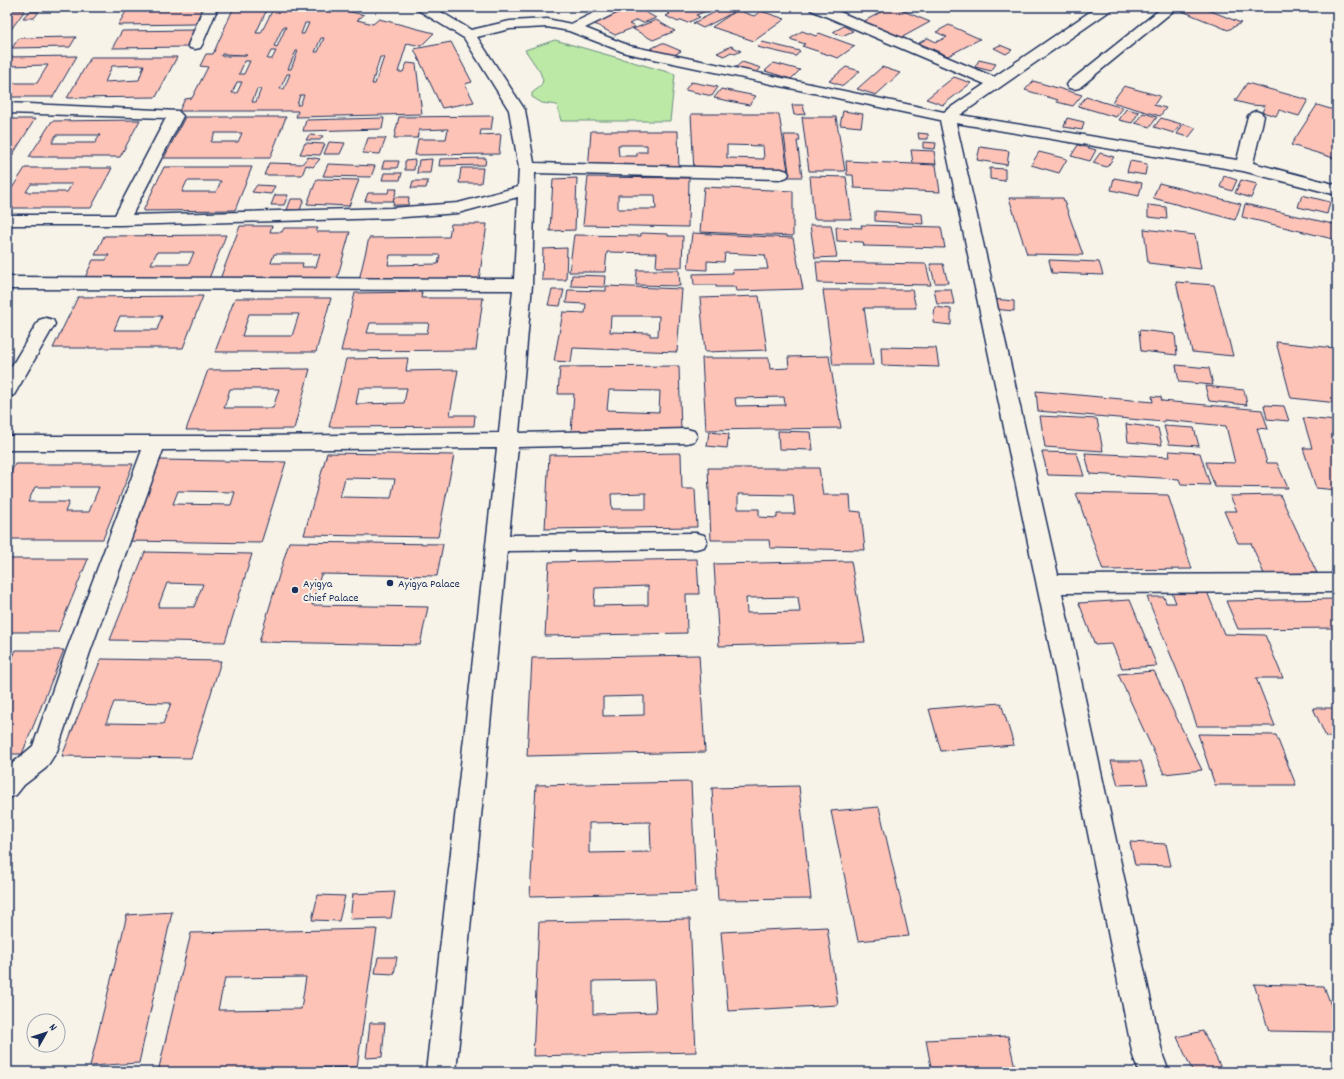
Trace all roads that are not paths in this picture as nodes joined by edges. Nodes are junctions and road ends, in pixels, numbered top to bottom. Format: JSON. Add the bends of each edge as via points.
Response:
{"nodes":[{"id":1,"x":211,"y":7,"type":"edge"},
{"id":2,"x":423,"y":7,"type":"edge"},
{"id":3,"x":617,"y":7,"type":"edge"},
{"id":4,"x":816,"y":7,"type":"edge"},
{"id":5,"x":1106,"y":7,"type":"edge"},
{"id":6,"x":1172,"y":7,"type":"edge"},
{"id":7,"x":573,"y":28,"type":"junction"},
{"id":8,"x":469,"y":35,"type":"junction"},
{"id":9,"x":196,"y":45,"type":"dead end"},
{"id":10,"x":995,"y":84,"type":"junction"},
{"id":11,"x":1074,"y":85,"type":"dead end"},
{"id":12,"x":7,"y":108,"type":"edge"},
{"id":13,"x":1256,"y":116,"type":"dead end"},
{"id":14,"x":947,"y":117,"type":"junction"},
{"id":15,"x":1244,"y":166,"type":"junction"},
{"id":16,"x":527,"y":168,"type":"junction"},
{"id":17,"x":781,"y":174,"type":"dead end"},
{"id":18,"x":526,"y":190,"type":"junction"},
{"id":19,"x":1337,"y":190,"type":"edge"},
{"id":20,"x":7,"y":220,"type":"edge"},
{"id":21,"x":121,"y":220,"type":"junction"},
{"id":22,"x":7,"y":283,"type":"edge"},
{"id":23,"x":523,"y":285,"type":"junction"},
{"id":24,"x":46,"y":324,"type":"dead end"},
{"id":25,"x":7,"y":390,"type":"edge"},
{"id":26,"x":687,"y":436,"type":"dead end"},
{"id":27,"x":508,"y":441,"type":"junction"},
{"id":28,"x":7,"y":443,"type":"edge"},
{"id":29,"x":155,"y":444,"type":"junction"},
{"id":30,"x":696,"y":541,"type":"dead end"},
{"id":31,"x":497,"y":542,"type":"junction"},
{"id":32,"x":1337,"y":583,"type":"edge"},
{"id":33,"x":1049,"y":584,"type":"junction"},
{"id":34,"x":7,"y":787,"type":"edge"},
{"id":35,"x":441,"y":1072,"type":"edge"},
{"id":36,"x":1154,"y":1072,"type":"edge"}],
"edges":[{"from":1,"to":9,"type":"street"},
{"from":2,"to":8,"type":"street"},
{"from":3,"to":7,"type":"street"},
{"from":4,"to":10,"type":"street"},
{"from":5,"to":10,"type":"street"},
{"from":6,"to":11,"type":"street"},
{"from":7,"to":8,"type":"street","via":[[547,23],[517,25]]},
{"from":7,"to":14,"type":"street","via":[[626,49]]},
{"from":8,"to":16,"type":"street","via":[[516,110]]},
{"from":10,"to":14,"type":"street"},
{"from":12,"to":21,"type":"street","via":[[173,114],[175,116]]},
{"from":13,"to":15,"type":"street"},
{"from":14,"to":15,"type":"street"},
{"from":14,"to":33,"type":"street"},
{"from":15,"to":19,"type":"street"},
{"from":16,"to":17,"type":"street"},
{"from":16,"to":18,"type":"street"},
{"from":18,"to":21,"type":"street","via":[[458,208],[391,213]]},
{"from":18,"to":23,"type":"street"},
{"from":20,"to":21,"type":"street"},
{"from":22,"to":23,"type":"street"},
{"from":23,"to":27,"type":"street"},
{"from":24,"to":25,"type":"street"},
{"from":26,"to":27,"type":"street"},
{"from":27,"to":29,"type":"street"},
{"from":27,"to":31,"type":"street"},
{"from":28,"to":29,"type":"street"},
{"from":29,"to":34,"type":"street","via":[[42,757],[15,777]]},
{"from":30,"to":31,"type":"street"},
{"from":31,"to":35,"type":"street"},
{"from":32,"to":33,"type":"street"},
{"from":33,"to":36,"type":"street","via":[[1148,1056]]}]}
